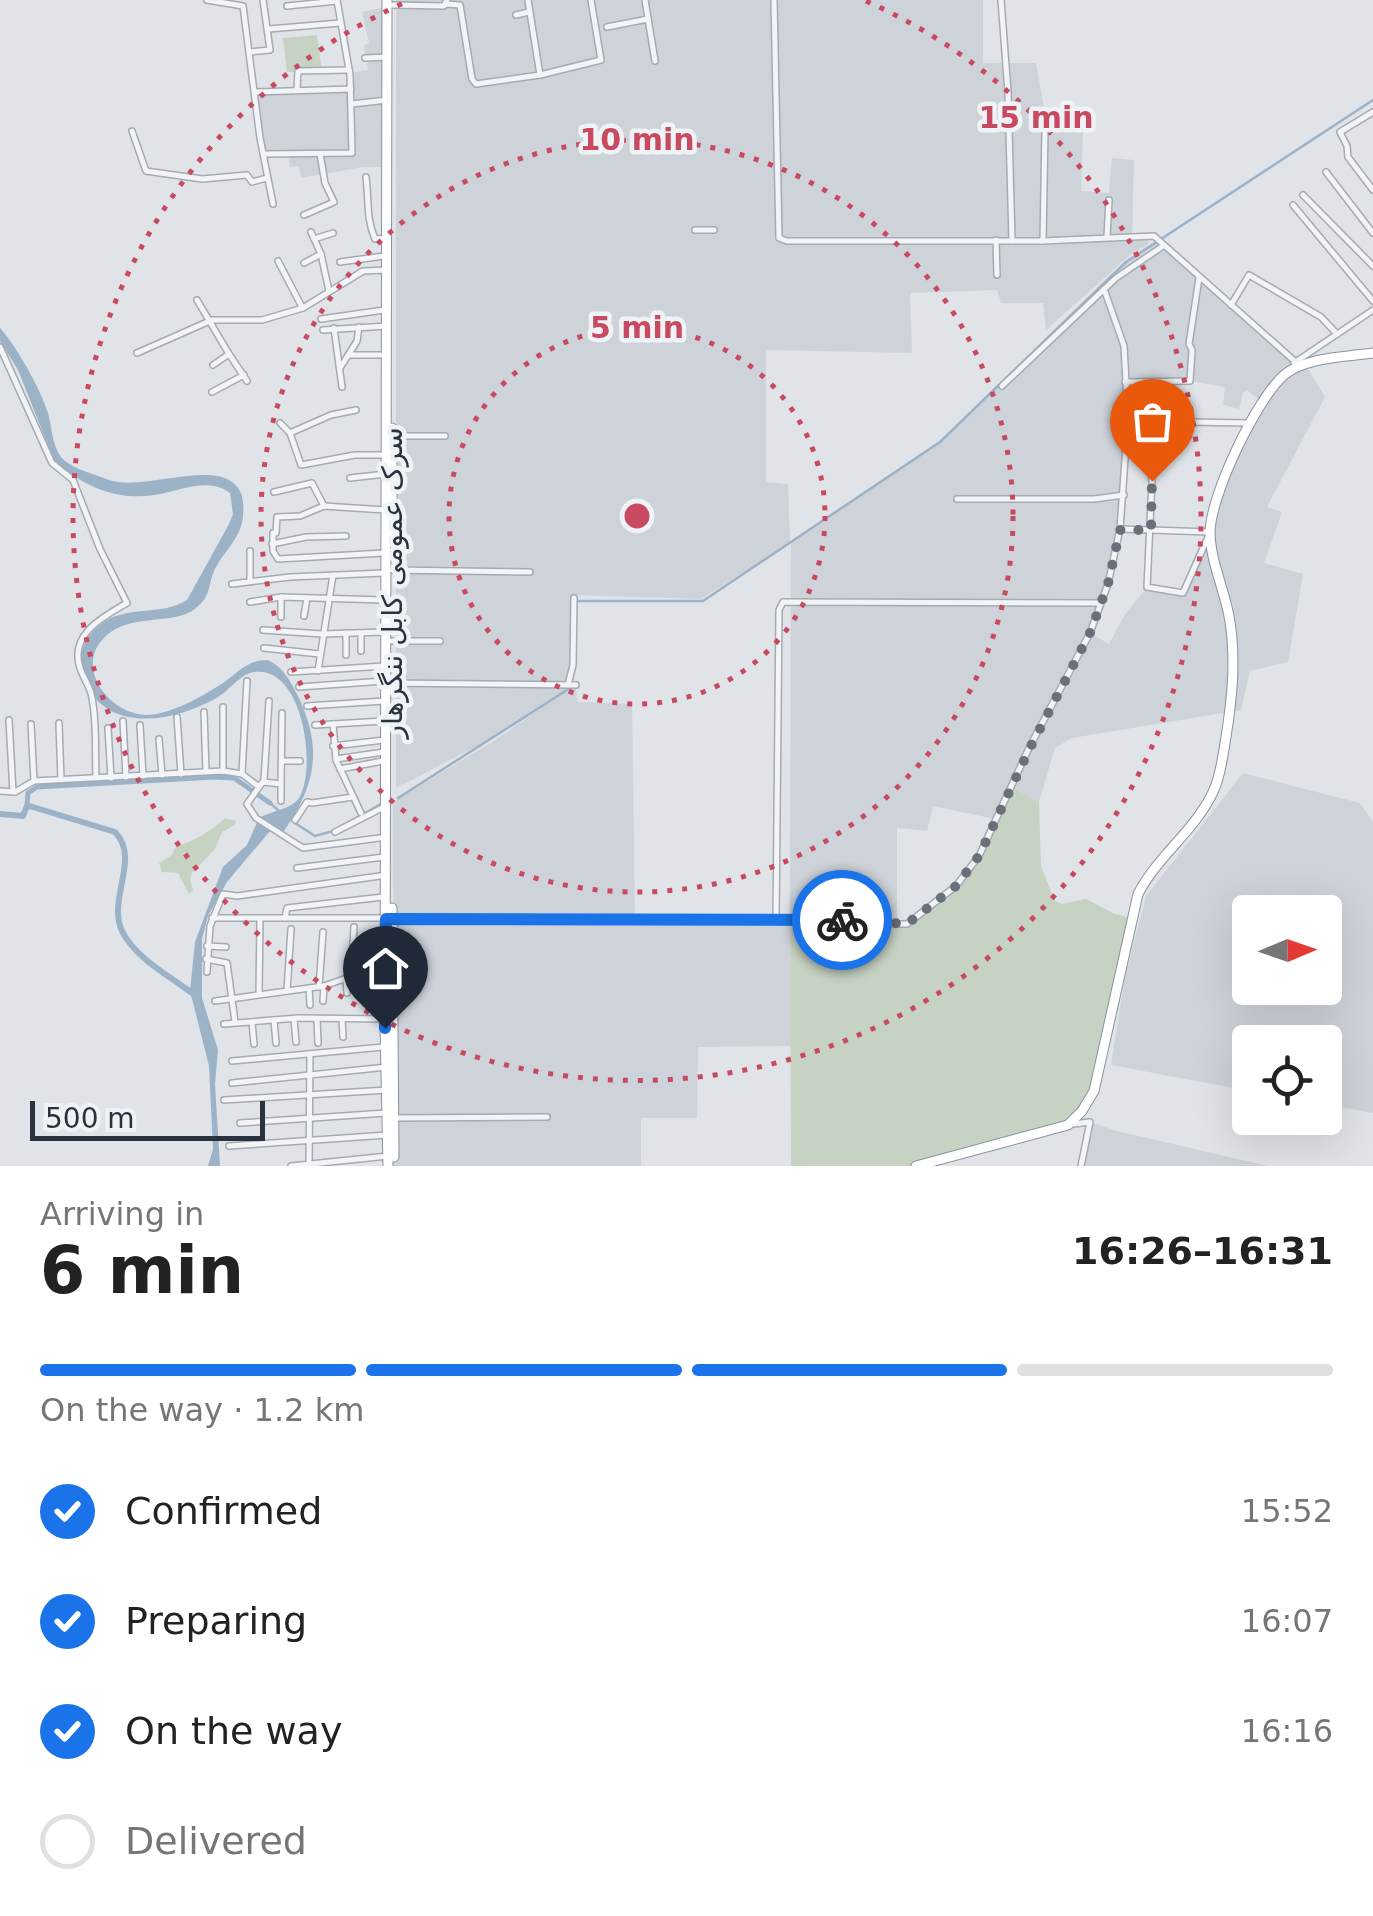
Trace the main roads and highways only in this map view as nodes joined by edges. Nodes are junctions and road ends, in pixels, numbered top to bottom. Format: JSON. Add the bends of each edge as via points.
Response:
{"nodes":[{"id":1,"x":389,"y":3,"type":"edge"},
{"id":2,"x":1373,"y":353,"type":"edge"},
{"id":3,"x":389,"y":436,"type":"junction"},
{"id":4,"x":390,"y":572,"type":"junction"},
{"id":5,"x":390,"y":636,"type":"junction"},
{"id":6,"x":389,"y":682,"type":"junction"},
{"id":7,"x":388,"y":919,"type":"junction"},
{"id":8,"x":390,"y":1116,"type":"junction"},
{"id":9,"x":390,"y":1163,"type":"edge"},
{"id":10,"x":916,"y":1166,"type":"edge"}],
"edges":[{"from":1,"to":3,"type":"highway","name":"سرک عمومی کابل ننگرهار"},
{"from":1,"to":3,"type":"highway","name":"سرک عمومی کابل ننگرهار"},
{"from":2,"to":10,"type":"highway","via":[[1298,365],[1285,374],[1220,484],[1210,534],[1230,625],[1226,738],[1213,793],[1138,894],[1094,1091],[1068,1125]]},
{"from":3,"to":4,"type":"highway","name":"سرک عمومی کابل ننگرهار"},
{"from":3,"to":4,"type":"highway","name":"سرک عمومی کابل ننگرهار"},
{"from":4,"to":5,"type":"highway","name":"سرک عمومی کابل ننگرهار"},
{"from":4,"to":5,"type":"highway","name":"سرک عمومی کابل ننگرهار"},
{"from":5,"to":6,"type":"highway","name":"سرک عمومی کابل ننگرهار"},
{"from":5,"to":6,"type":"highway","name":"سرک عمومی کابل ننگرهار"},
{"from":6,"to":7,"type":"highway","name":"سرک عمومی کابل ننگرهار"},
{"from":6,"to":7,"type":"highway","name":"سرک عمومی کابل ننگرهار"},
{"from":7,"to":8,"type":"highway","name":"سرک عمومی کابل ننگرهار"},
{"from":7,"to":8,"type":"highway","name":"سرک عمومی کابل ننگرهار"},
{"from":8,"to":9,"type":"highway","name":"سرک عمومی کابل ننگرهار"},
{"from":8,"to":9,"type":"highway","name":"سرک عمومی کابل ننگرهار"}]}
